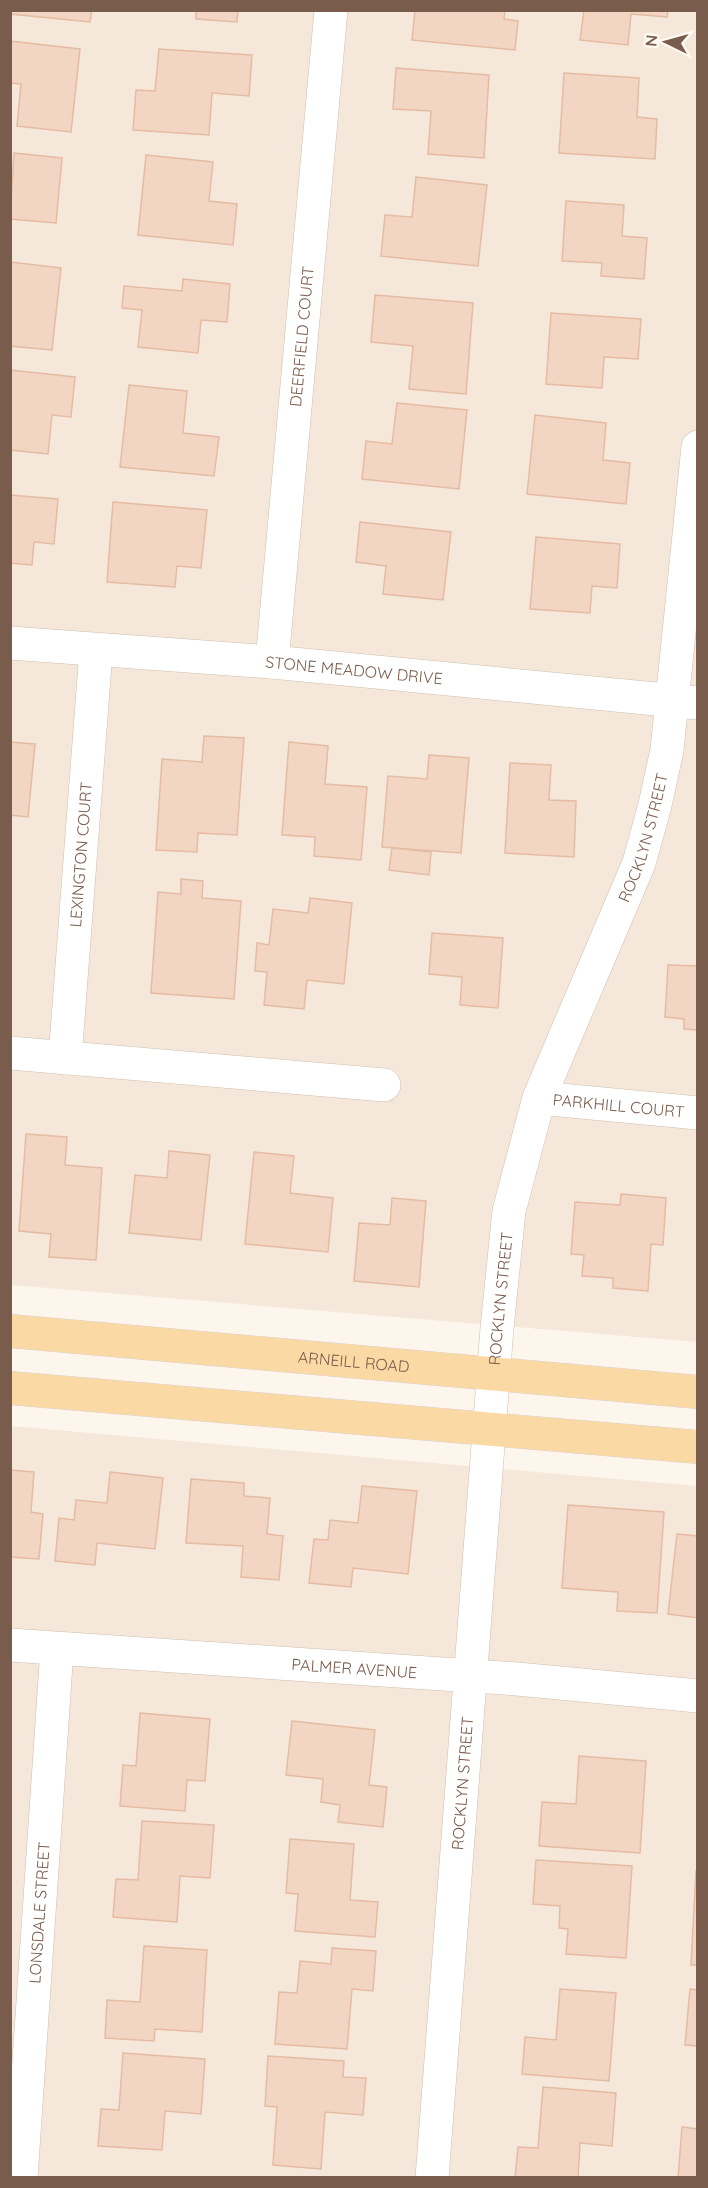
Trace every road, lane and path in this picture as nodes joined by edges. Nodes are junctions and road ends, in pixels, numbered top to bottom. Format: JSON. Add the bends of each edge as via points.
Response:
{"nodes":[{"id":1,"x":331,"y":10,"type":"edge"},
{"id":2,"x":698,"y":447,"type":"edge"},
{"id":3,"x":10,"y":643,"type":"edge"},
{"id":4,"x":96,"y":651,"type":"junction"},
{"id":5,"x":272,"y":662,"type":"junction"},
{"id":6,"x":685,"y":702,"type":"edge"},
{"id":7,"x":10,"y":1053,"type":"edge"},
{"id":8,"x":65,"y":1058,"type":"junction"},
{"id":9,"x":384,"y":1085,"type":"dead end"},
{"id":10,"x":539,"y":1098,"type":"junction"},
{"id":11,"x":698,"y":1113,"type":"edge"},
{"id":12,"x":10,"y":1331,"type":"edge"},
{"id":13,"x":494,"y":1375,"type":"junction"},
{"id":14,"x":10,"y":1388,"type":"edge"},
{"id":15,"x":698,"y":1392,"type":"edge"},
{"id":16,"x":489,"y":1428,"type":"junction"},
{"id":17,"x":698,"y":1447,"type":"edge"},
{"id":18,"x":10,"y":1645,"type":"edge"},
{"id":19,"x":57,"y":1649,"type":"junction"},
{"id":20,"x":471,"y":1677,"type":"junction"},
{"id":21,"x":698,"y":1696,"type":"edge"},
{"id":22,"x":21,"y":2178,"type":"edge"},
{"id":23,"x":432,"y":2178,"type":"edge"}],
"edges":[{"from":1,"to":5,"type":"street","name":"DEERFIELD COURT"},
{"from":2,"to":6,"type":"street","name":"ROCKLYN STREET"},
{"from":3,"to":4,"type":"street","name":"STONE MEADOW DRIVE"},
{"from":4,"to":5,"type":"street","name":"STONE MEADOW DRIVE"},
{"from":4,"to":8,"type":"street","name":"LEXINGTON COURT"},
{"from":5,"to":6,"type":"street","name":"STONE MEADOW DRIVE"},
{"from":6,"to":10,"type":"street","name":"ROCKLYN STREET","via":[[667,750],[639,863]]},
{"from":7,"to":8,"type":"street"},
{"from":8,"to":9,"type":"street"},
{"from":10,"to":11,"type":"street","name":"PARKHILL COURT"},
{"from":10,"to":13,"type":"street","name":"ROCKLYN STREET","via":[[509,1211]]},
{"from":12,"to":13,"type":"main road","name":"ARNEILL ROAD"},
{"from":13,"to":15,"type":"main road","name":"ARNEILL ROAD"},
{"from":13,"to":16,"type":"street","name":"ROCKLYN STREET"},
{"from":14,"to":16,"type":"main road"},
{"from":16,"to":17,"type":"main road"},
{"from":16,"to":20,"type":"street","name":"ROCKLYN STREET"},
{"from":18,"to":19,"type":"street","name":"PALMER AVENUE"},
{"from":19,"to":20,"type":"street","name":"PALMER AVENUE"},
{"from":19,"to":22,"type":"street","name":"LONSDALE STREET"},
{"from":20,"to":21,"type":"street","name":"PALMER AVENUE"},
{"from":20,"to":23,"type":"street","name":"ROCKLYN STREET"}]}
